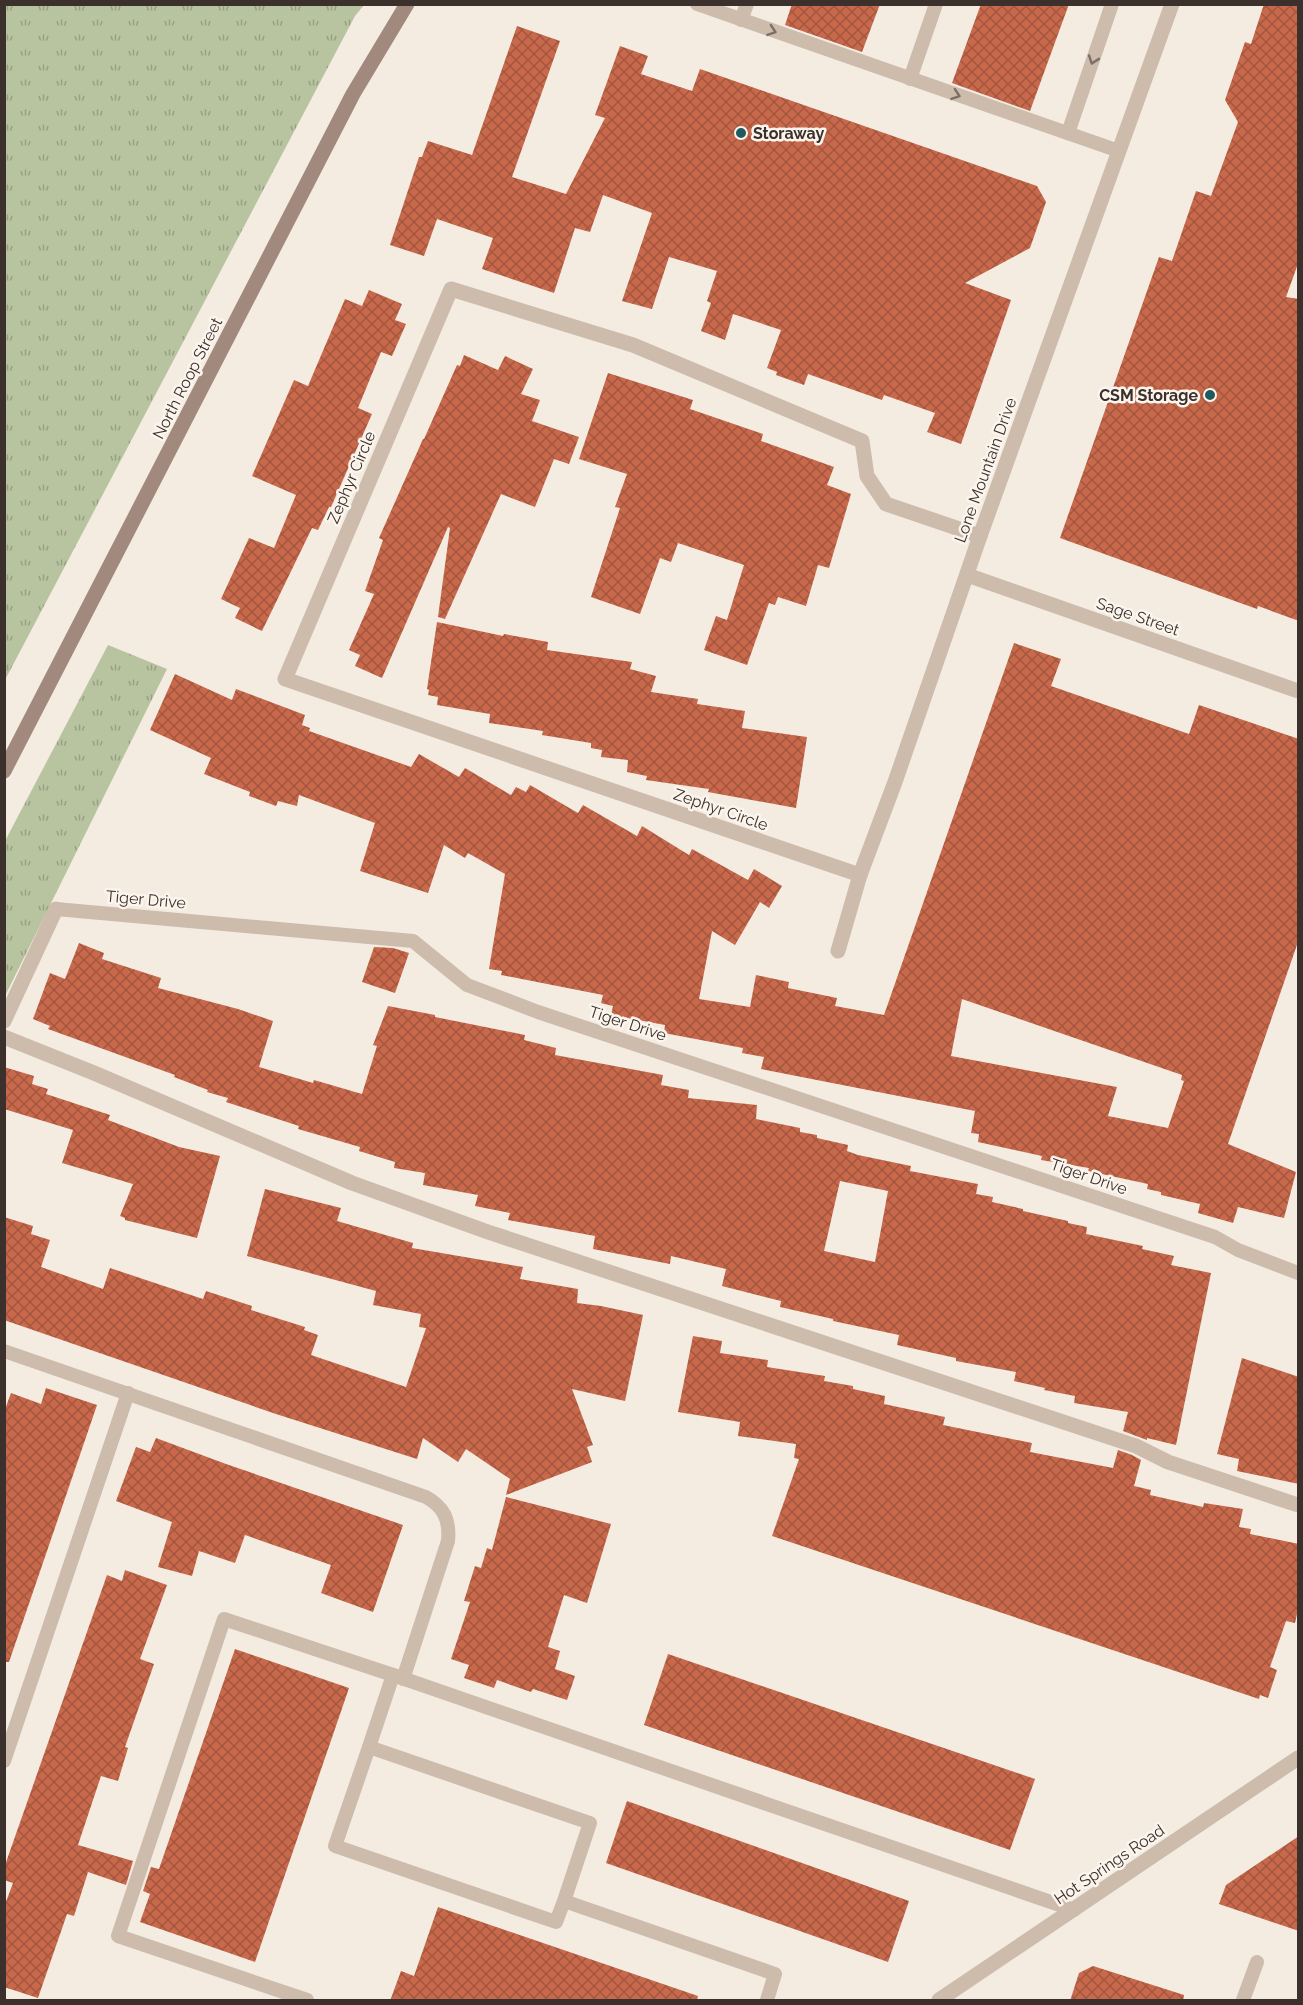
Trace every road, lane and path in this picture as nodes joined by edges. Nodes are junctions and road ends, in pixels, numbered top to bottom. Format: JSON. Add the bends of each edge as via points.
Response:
{"nodes":[{"id":1,"x":407,"y":4,"type":"edge"},
{"id":2,"x":697,"y":4,"type":"edge"},
{"id":3,"x":747,"y":4,"type":"edge"},
{"id":4,"x":936,"y":4,"type":"edge"},
{"id":5,"x":1112,"y":4,"type":"edge"},
{"id":6,"x":1172,"y":4,"type":"edge"},
{"id":7,"x":741,"y":20,"type":"junction"},
{"id":8,"x":910,"y":79,"type":"junction"},
{"id":9,"x":1068,"y":133,"type":"junction"},
{"id":10,"x":1119,"y":151,"type":"junction"},
{"id":11,"x":980,"y":536,"type":"junction"},
{"id":12,"x":967,"y":575,"type":"junction"},
{"id":13,"x":1299,"y":691,"type":"edge"},
{"id":14,"x":4,"y":771,"type":"edge"},
{"id":15,"x":860,"y":875,"type":"junction"},
{"id":16,"x":56,"y":909,"type":"joint"},
{"id":17,"x":838,"y":951,"type":"dead end"},
{"id":18,"x":4,"y":1021,"type":"edge"},
{"id":19,"x":4,"y":1038,"type":"edge"},
{"id":20,"x":1299,"y":1273,"type":"edge"},
{"id":21,"x":4,"y":1351,"type":"edge"},
{"id":22,"x":128,"y":1393,"type":"junction"},
{"id":23,"x":1299,"y":1505,"type":"edge"},
{"id":24,"x":398,"y":1677,"type":"junction"},
{"id":25,"x":369,"y":1747,"type":"junction"},
{"id":26,"x":1299,"y":1758,"type":"edge"},
{"id":27,"x":4,"y":1761,"type":"edge"},
{"id":28,"x":564,"y":1901,"type":"junction"},
{"id":29,"x":1074,"y":1910,"type":"junction"},
{"id":30,"x":1257,"y":1962,"type":"dead end"},
{"id":31,"x":307,"y":2001,"type":"edge"},
{"id":32,"x":767,"y":2001,"type":"edge"},
{"id":33,"x":939,"y":2001,"type":"edge"},
{"id":34,"x":1243,"y":2001,"type":"edge"}],
"edges":[{"from":1,"to":14,"type":"main road","name":"North Roop Street","via":[[353,94]]},
{"from":2,"to":7,"type":"lane"},
{"from":3,"to":7,"type":"lane"},
{"from":4,"to":8,"type":"lane"},
{"from":5,"to":9,"type":"lane","one_way":true},
{"from":6,"to":10,"type":"street","name":"Lone Mountain Drive"},
{"from":7,"to":8,"type":"lane","one_way":true},
{"from":8,"to":9,"type":"lane","one_way":true},
{"from":9,"to":10,"type":"lane"},
{"from":10,"to":11,"type":"street","name":"Lone Mountain Drive"},
{"from":11,"to":12,"type":"street","name":"Lone Mountain Drive"},
{"from":11,"to":15,"type":"street","name":"Zephyr Circle","via":[[886,504],[867,476],[862,441],[633,345],[451,289],[285,679]]},
{"from":12,"to":13,"type":"street","name":"Sage Street"},
{"from":12,"to":15,"type":"street","name":"Lone Mountain Drive"},
{"from":15,"to":17,"type":"street","name":"Lone Mountain Drive"},
{"from":16,"to":18,"type":"street","name":"Tiger Drive"},
{"from":16,"to":20,"type":"lane","name":"Tiger Drive","via":[[413,941],[467,986],[1215,1237]]},
{"from":19,"to":23,"type":"street","via":[[373,1191],[1136,1446],[1168,1462]]},
{"from":21,"to":22,"type":"lane"},
{"from":22,"to":24,"type":"lane","via":[[437,1504],[445,1514],[448,1541]]},
{"from":22,"to":27,"type":"lane"},
{"from":24,"to":25,"type":"lane"},
{"from":24,"to":29,"type":"lane"},
{"from":24,"to":31,"type":"lane","via":[[224,1619],[118,1936]]},
{"from":25,"to":28,"type":"lane","via":[[590,1823]]},
{"from":25,"to":28,"type":"lane","via":[[335,1846],[556,1922]]},
{"from":26,"to":29,"type":"street","name":"Hot Springs Road"},
{"from":28,"to":32,"type":"lane","via":[[776,1974]]},
{"from":29,"to":33,"type":"street","name":"Hot Springs Road"},
{"from":30,"to":34,"type":"lane"}]}
